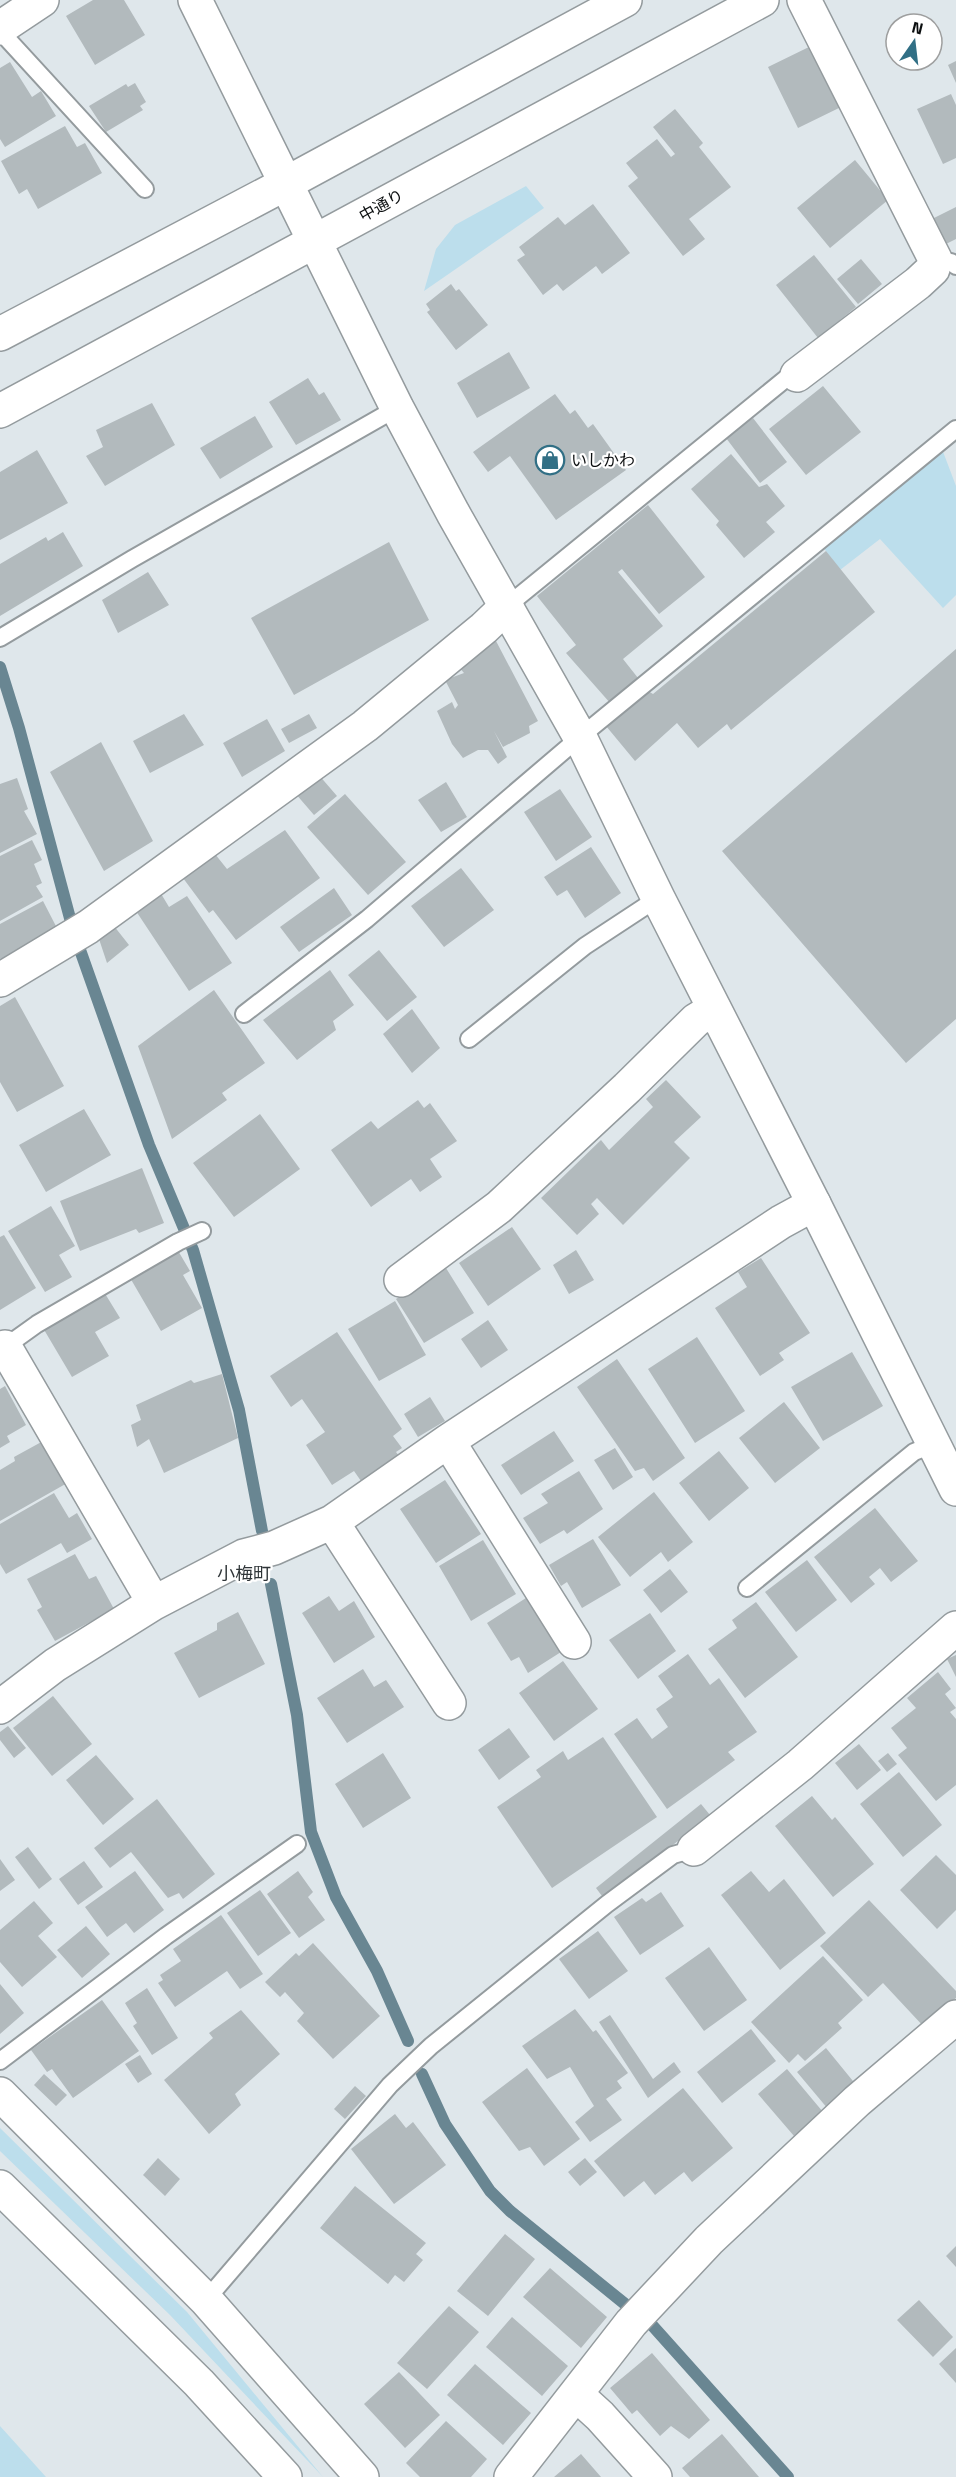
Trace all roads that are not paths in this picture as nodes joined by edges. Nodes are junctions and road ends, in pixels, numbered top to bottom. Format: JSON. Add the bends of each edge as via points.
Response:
{"nodes":[{"id":1,"x":42,"y":0,"type":"edge"},
{"id":2,"x":195,"y":0,"type":"edge"},
{"id":3,"x":626,"y":0,"type":"edge"},
{"id":4,"x":762,"y":0,"type":"edge"},
{"id":5,"x":804,"y":0,"type":"edge"},
{"id":6,"x":2,"y":36,"type":"edge"},
{"id":7,"x":285,"y":184,"type":"junction"},
{"id":8,"x":145,"y":189,"type":"dead end"},
{"id":9,"x":314,"y":242,"type":"junction"},
{"id":10,"x":946,"y":262,"type":"edge"},
{"id":11,"x":0,"y":334,"type":"edge"},
{"id":12,"x":797,"y":375,"type":"joint"},
{"id":13,"x":397,"y":408,"type":"junction"},
{"id":14,"x":0,"y":411,"type":"edge"},
{"id":15,"x":956,"y":429,"type":"edge"},
{"id":16,"x":507,"y":606,"type":"junction"},
{"id":17,"x":2,"y":636,"type":"edge"},
{"id":18,"x":580,"y":736,"type":"junction"},
{"id":19,"x":658,"y":898,"type":"junction"},
{"id":20,"x":0,"y":980,"type":"edge"},
{"id":21,"x":714,"y":1009,"type":"junction"},
{"id":22,"x":244,"y":1014,"type":"dead end"},
{"id":23,"x":469,"y":1039,"type":"dead end"},
{"id":24,"x":814,"y":1203,"type":"junction"},
{"id":25,"x":202,"y":1232,"type":"dead end"},
{"id":26,"x":401,"y":1280,"type":"dead end"},
{"id":27,"x":2,"y":1348,"type":"edge"},
{"id":28,"x":448,"y":1441,"type":"junction"},
{"id":29,"x":933,"y":1444,"type":"junction"},
{"id":30,"x":956,"y":1489,"type":"edge"},
{"id":31,"x":332,"y":1522,"type":"junction"},
{"id":32,"x":747,"y":1588,"type":"dead end"},
{"id":33,"x":154,"y":1603,"type":"junction"},
{"id":34,"x":956,"y":1628,"type":"edge"},
{"id":35,"x":574,"y":1642,"type":"dead end"},
{"id":36,"x":449,"y":1703,"type":"dead end"},
{"id":37,"x":0,"y":1707,"type":"edge"},
{"id":38,"x":297,"y":1844,"type":"dead end"},
{"id":39,"x":694,"y":1849,"type":"joint"},
{"id":40,"x":956,"y":2017,"type":"edge"},
{"id":41,"x":0,"y":2061,"type":"edge"},
{"id":42,"x":0,"y":2094,"type":"edge"},
{"id":43,"x":0,"y":2187,"type":"edge"},
{"id":44,"x":207,"y":2300,"type":"junction"},
{"id":45,"x":577,"y":2395,"type":"junction"},
{"id":46,"x":285,"y":2477,"type":"edge"},
{"id":47,"x":362,"y":2477,"type":"edge"},
{"id":48,"x":511,"y":2477,"type":"edge"},
{"id":49,"x":655,"y":2477,"type":"edge"}],
"edges":[{"from":1,"to":6,"type":"street"},
{"from":2,"to":7,"type":"street"},
{"from":3,"to":7,"type":"street"},
{"from":4,"to":9,"type":"street","name":"中通り"},
{"from":5,"to":10,"type":"street"},
{"from":6,"to":8,"type":"lane"},
{"from":7,"to":9,"type":"street"},
{"from":7,"to":11,"type":"street"},
{"from":9,"to":13,"type":"street"},
{"from":9,"to":14,"type":"street","name":"中通り"},
{"from":10,"to":12,"type":"street"},
{"from":12,"to":16,"type":"lane","via":[[789,376]]},
{"from":13,"to":16,"type":"street"},
{"from":13,"to":17,"type":"lane"},
{"from":15,"to":18,"type":"lane"},
{"from":16,"to":18,"type":"street"},
{"from":16,"to":20,"type":"street","via":[[365,726],[88,927]]},
{"from":18,"to":19,"type":"street"},
{"from":18,"to":22,"type":"lane","via":[[368,919]]},
{"from":19,"to":21,"type":"street"},
{"from":19,"to":23,"type":"lane","via":[[585,946]]},
{"from":21,"to":24,"type":"street"},
{"from":21,"to":26,"type":"street","via":[[696,1020],[499,1207]]},
{"from":24,"to":28,"type":"street"},
{"from":24,"to":29,"type":"street"},
{"from":25,"to":27,"type":"lane","via":[[178,1242]]},
{"from":27,"to":33,"type":"street"},
{"from":28,"to":31,"type":"street"},
{"from":28,"to":35,"type":"street"},
{"from":29,"to":30,"type":"street"},
{"from":29,"to":32,"type":"lane","via":[[914,1452]]},
{"from":31,"to":33,"type":"street","via":[[274,1548],[244,1556]]},
{"from":31,"to":36,"type":"street"},
{"from":33,"to":37,"type":"street","via":[[55,1665]]},
{"from":34,"to":39,"type":"street","via":[[800,1765]]},
{"from":38,"to":41,"type":"lane"},
{"from":39,"to":44,"type":"lane","via":[[673,1855],[431,2046],[390,2085]]},
{"from":40,"to":45,"type":"street","via":[[857,2101],[709,2240],[631,2323]]},
{"from":42,"to":44,"type":"street"},
{"from":43,"to":46,"type":"street","via":[[200,2383]]},
{"from":44,"to":47,"type":"street"},
{"from":45,"to":48,"type":"street"},
{"from":45,"to":49,"type":"street"}]}
